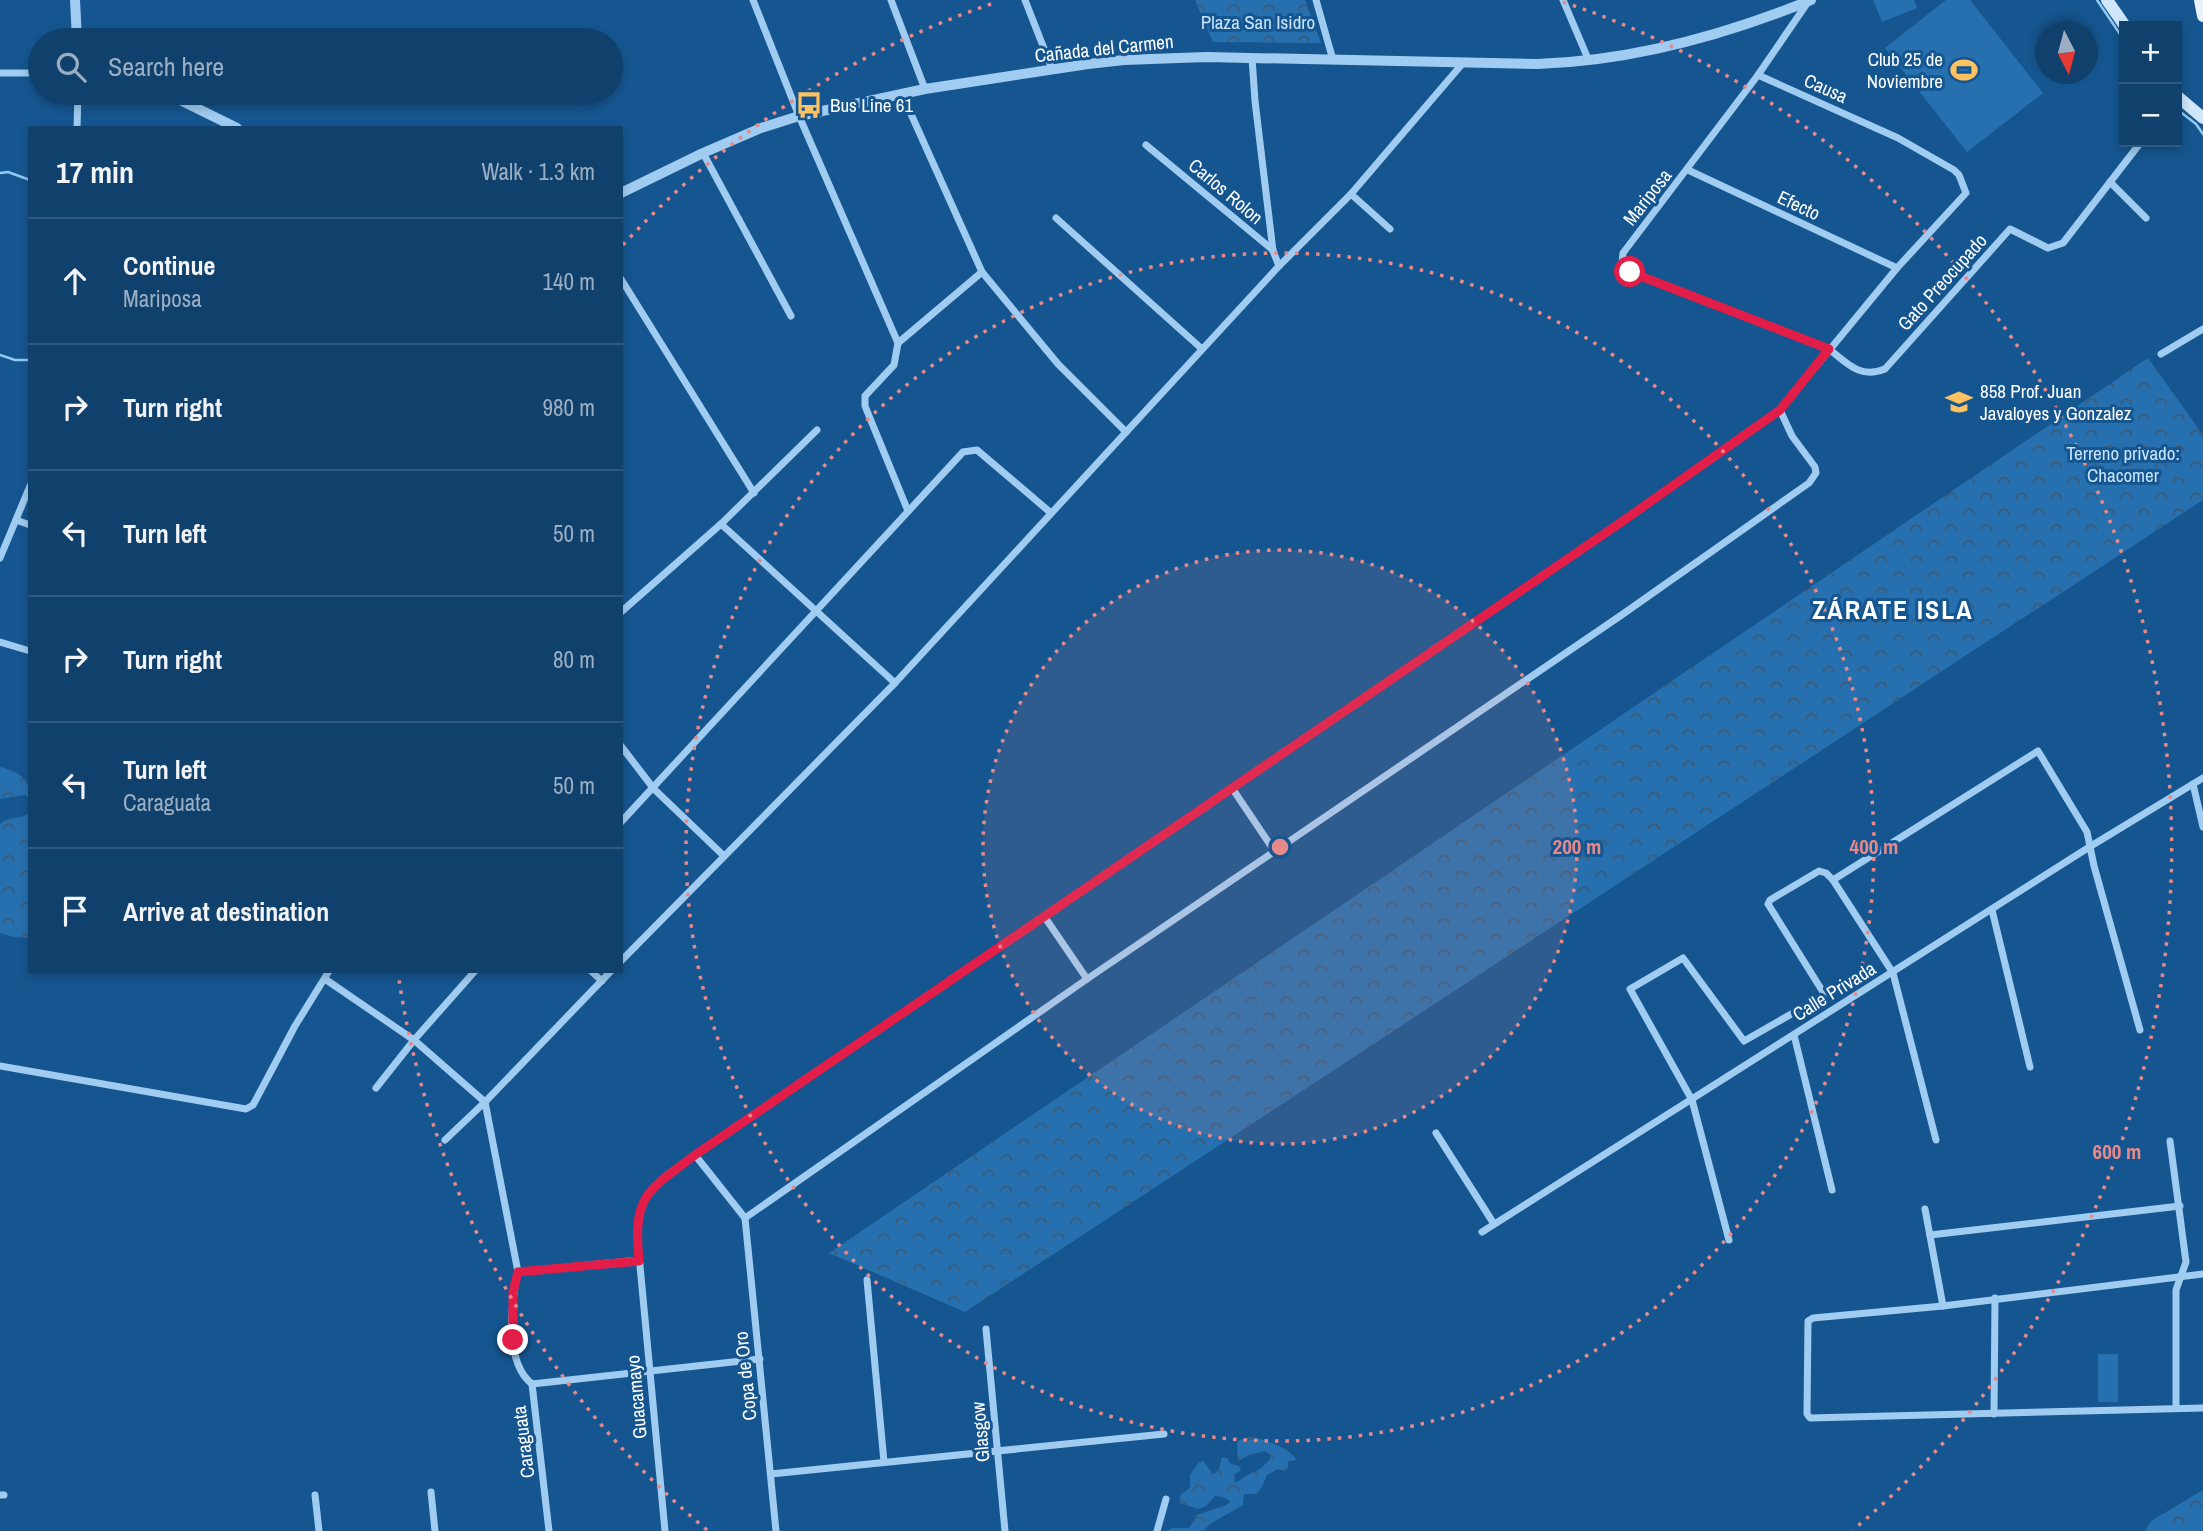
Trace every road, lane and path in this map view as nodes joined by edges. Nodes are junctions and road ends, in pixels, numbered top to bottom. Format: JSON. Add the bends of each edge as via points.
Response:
{"nodes":[{"id":1,"x":75,"y":0,"type":"edge"},
{"id":2,"x":753,"y":0,"type":"edge"},
{"id":3,"x":891,"y":0,"type":"edge"},
{"id":4,"x":1025,"y":0,"type":"edge"},
{"id":5,"x":1316,"y":0,"type":"edge"},
{"id":6,"x":1563,"y":0,"type":"edge"},
{"id":7,"x":2107,"y":0,"type":"edge"},
{"id":8,"x":2200,"y":0,"type":"edge"},
{"id":9,"x":1810,"y":1,"type":"edge"},
{"id":10,"x":2203,"y":16,"type":"edge"},
{"id":11,"x":2122,"y":21,"type":"edge"},
{"id":12,"x":76,"y":28,"type":"edge"},
{"id":13,"x":1252,"y":58,"type":"junction"},
{"id":14,"x":1333,"y":60,"type":"junction"},
{"id":15,"x":1589,"y":61,"type":"junction"},
{"id":16,"x":1462,"y":63,"type":"junction"},
{"id":17,"x":1052,"y":69,"type":"junction"},
{"id":18,"x":28,"y":73,"type":"edge"},
{"id":19,"x":0,"y":74,"type":"edge"},
{"id":20,"x":1758,"y":75,"type":"junction"},
{"id":21,"x":925,"y":89,"type":"junction"},
{"id":22,"x":902,"y":94,"type":"junction"},
{"id":23,"x":2182,"y":99,"type":"edge"},
{"id":24,"x":2182,"y":100,"type":"edge"},
{"id":25,"x":78,"y":105,"type":"edge"},
{"id":26,"x":190,"y":105,"type":"edge"},
{"id":27,"x":2203,"y":108,"type":"edge"},
{"id":28,"x":799,"y":116,"type":"junction"},
{"id":29,"x":2203,"y":118,"type":"edge"},
{"id":30,"x":77,"y":126,"type":"edge"},
{"id":31,"x":233,"y":126,"type":"edge"},
{"id":32,"x":1146,"y":145,"type":"dead end"},
{"id":33,"x":2137,"y":147,"type":"edge"},
{"id":34,"x":703,"y":153,"type":"junction"},
{"id":35,"x":1688,"y":170,"type":"junction"},
{"id":36,"x":1954,"y":170,"type":"joint"},
{"id":37,"x":2110,"y":182,"type":"junction"},
{"id":38,"x":623,"y":191,"type":"edge"},
{"id":39,"x":1350,"y":194,"type":"junction"},
{"id":40,"x":1056,"y":218,"type":"dead end"},
{"id":41,"x":2146,"y":218,"type":"dead end"},
{"id":42,"x":1390,"y":229,"type":"dead end"},
{"id":43,"x":1273,"y":251,"type":"junction"},
{"id":44,"x":1279,"y":266,"type":"junction"},
{"id":45,"x":1897,"y":268,"type":"junction"},
{"id":46,"x":982,"y":272,"type":"junction"},
{"id":47,"x":623,"y":282,"type":"edge"},
{"id":48,"x":791,"y":316,"type":"dead end"},
{"id":49,"x":2203,"y":329,"type":"edge"},
{"id":50,"x":898,"y":343,"type":"junction"},
{"id":51,"x":1202,"y":349,"type":"junction"},
{"id":52,"x":1829,"y":349,"type":"junction"},
{"id":53,"x":2161,"y":354,"type":"dead end"},
{"id":54,"x":1780,"y":410,"type":"junction"},
{"id":55,"x":817,"y":429,"type":"dead end"},
{"id":56,"x":1126,"y":432,"type":"junction"},
{"id":57,"x":28,"y":491,"type":"edge"},
{"id":58,"x":754,"y":492,"type":"junction"},
{"id":59,"x":908,"y":511,"type":"junction"},
{"id":60,"x":1051,"y":513,"type":"junction"},
{"id":61,"x":16,"y":520,"type":"junction"},
{"id":62,"x":28,"y":524,"type":"edge"},
{"id":63,"x":721,"y":524,"type":"junction"},
{"id":64,"x":0,"y":558,"type":"edge"},
{"id":65,"x":624,"y":609,"type":"edge"},
{"id":66,"x":816,"y":612,"type":"junction"},
{"id":67,"x":0,"y":642,"type":"edge"},
{"id":68,"x":28,"y":650,"type":"edge"},
{"id":69,"x":895,"y":683,"type":"junction"},
{"id":70,"x":623,"y":749,"type":"edge"},
{"id":71,"x":2203,"y":778,"type":"edge"},
{"id":72,"x":2193,"y":784,"type":"junction"},
{"id":73,"x":1231,"y":788,"type":"junction"},
{"id":74,"x":654,"y":789,"type":"junction"},
{"id":75,"x":623,"y":820,"type":"edge"},
{"id":76,"x":2203,"y":827,"type":"edge"},
{"id":77,"x":2091,"y":846,"type":"junction"},
{"id":78,"x":1275,"y":852,"type":"junction"},
{"id":79,"x":724,"y":856,"type":"junction"},
{"id":80,"x":1833,"y":880,"type":"junction"},
{"id":81,"x":1993,"y":910,"type":"junction"},
{"id":82,"x":1044,"y":916,"type":"junction"},
{"id":83,"x":623,"y":959,"type":"edge"},
{"id":84,"x":473,"y":973,"type":"edge"},
{"id":85,"x":593,"y":973,"type":"edge"},
{"id":86,"x":609,"y":973,"type":"edge"},
{"id":87,"x":1893,"y":973,"type":"junction"},
{"id":88,"x":327,"y":975,"type":"edge"},
{"id":89,"x":1087,"y":979,"type":"junction"},
{"id":90,"x":602,"y":981,"type":"junction"},
{"id":91,"x":2140,"y":1030,"type":"dead end"},
{"id":92,"x":1794,"y":1035,"type":"junction"},
{"id":93,"x":414,"y":1040,"type":"junction"},
{"id":94,"x":0,"y":1066,"type":"edge"},
{"id":95,"x":2031,"y":1067,"type":"dead end"},
{"id":96,"x":376,"y":1088,"type":"dead end"},
{"id":97,"x":1692,"y":1100,"type":"junction"},
{"id":98,"x":485,"y":1102,"type":"junction"},
{"id":99,"x":1436,"y":1133,"type":"dead end"},
{"id":100,"x":445,"y":1140,"type":"dead end"},
{"id":101,"x":1936,"y":1140,"type":"dead end"},
{"id":102,"x":2170,"y":1141,"type":"dead end"},
{"id":103,"x":695,"y":1155,"type":"junction"},
{"id":104,"x":1832,"y":1190,"type":"dead end"},
{"id":105,"x":2180,"y":1206,"type":"junction"},
{"id":106,"x":1925,"y":1209,"type":"dead end"},
{"id":107,"x":745,"y":1218,"type":"junction"},
{"id":108,"x":1494,"y":1224,"type":"junction"},
{"id":109,"x":1482,"y":1232,"type":"dead end"},
{"id":110,"x":1930,"y":1235,"type":"junction"},
{"id":111,"x":1729,"y":1240,"type":"dead end"},
{"id":112,"x":639,"y":1261,"type":"junction"},
{"id":113,"x":518,"y":1272,"type":"junction"},
{"id":114,"x":2203,"y":1274,"type":"edge"},
{"id":115,"x":2181,"y":1277,"type":"junction"},
{"id":116,"x":867,"y":1280,"type":"dead end"},
{"id":117,"x":1995,"y":1298,"type":"junction"},
{"id":118,"x":1943,"y":1306,"type":"junction"},
{"id":119,"x":986,"y":1329,"type":"dead end"},
{"id":120,"x":760,"y":1359,"type":"junction"},
{"id":121,"x":649,"y":1371,"type":"junction"},
{"id":122,"x":532,"y":1384,"type":"junction"},
{"id":123,"x":2176,"y":1408,"type":"junction"},
{"id":124,"x":2203,"y":1408,"type":"edge"},
{"id":125,"x":1994,"y":1414,"type":"junction"},
{"id":126,"x":1164,"y":1434,"type":"dead end"},
{"id":127,"x":997,"y":1450,"type":"junction"},
{"id":128,"x":884,"y":1462,"type":"junction"},
{"id":129,"x":771,"y":1474,"type":"junction"},
{"id":130,"x":430,"y":1492,"type":"dead end"},
{"id":131,"x":315,"y":1495,"type":"dead end"},
{"id":132,"x":1166,"y":1499,"type":"dead end"},
{"id":133,"x":319,"y":1531,"type":"edge"},
{"id":134,"x":435,"y":1531,"type":"edge"},
{"id":135,"x":549,"y":1531,"type":"edge"},
{"id":136,"x":665,"y":1531,"type":"edge"},
{"id":137,"x":776,"y":1531,"type":"edge"},
{"id":138,"x":1005,"y":1531,"type":"edge"},
{"id":139,"x":1157,"y":1531,"type":"edge"}],
"edges":[{"from":1,"to":12,"type":"street"},
{"from":2,"to":28,"type":"street"},
{"from":3,"to":21,"type":"street"},
{"from":4,"to":17,"type":"street"},
{"from":5,"to":14,"type":"street"},
{"from":6,"to":15,"type":"street"},
{"from":7,"to":11,"type":"main road"},
{"from":8,"to":10,"type":"main road"},
{"from":9,"to":15,"type":"street","name":"Cañada del Carmen","via":[[1658,48]]},
{"from":9,"to":20,"type":"street","name":"Mariposa"},
{"from":13,"to":14,"type":"street","name":"Cañada del Carmen"},
{"from":13,"to":17,"type":"street","name":"Cañada del Carmen","via":[[1124,60]]},
{"from":13,"to":43,"type":"street"},
{"from":14,"to":16,"type":"street","name":"Cañada del Carmen"},
{"from":15,"to":16,"type":"street","name":"Cañada del Carmen"},
{"from":16,"to":39,"type":"street"},
{"from":17,"to":21,"type":"street","name":"Cañada del Carmen"},
{"from":18,"to":19,"type":"street"},
{"from":20,"to":35,"type":"street","name":"Mariposa"},
{"from":20,"to":36,"type":"street","name":"Causa","via":[[1898,138]]},
{"from":21,"to":22,"type":"street","name":"Cañada del Carmen"},
{"from":22,"to":28,"type":"street","name":"Cañada del Carmen"},
{"from":22,"to":46,"type":"street"},
{"from":23,"to":27,"type":"main road"},
{"from":24,"to":29,"type":"main road"},
{"from":25,"to":30,"type":"street"},
{"from":26,"to":31,"type":"street"},
{"from":28,"to":34,"type":"street","name":"Cañada del Carmen"},
{"from":28,"to":50,"type":"street"},
{"from":32,"to":43,"type":"street","name":"Carlos Rolon"},
{"from":33,"to":37,"type":"street","name":"Gato Preocupado"},
{"from":34,"to":38,"type":"street","name":"Cañada del Carmen"},
{"from":34,"to":48,"type":"street"},
{"from":35,"to":45,"type":"street","name":"Efecto"},
{"from":35,"to":52,"type":"street","name":"Mariposa","via":[[1623,253],[1625,268]]},
{"from":36,"to":45,"type":"street","name":"Guacamayo","via":[[1966,193]]},
{"from":37,"to":41,"type":"street"},
{"from":37,"to":52,"type":"street","name":"Gato Preocupado","via":[[2056,247],[2040,245],[2010,229],[1885,369],[1867,373]]},
{"from":39,"to":42,"type":"street"},
{"from":39,"to":44,"type":"street"},
{"from":40,"to":51,"type":"street"},
{"from":43,"to":44,"type":"street","name":"Carlos Rolon"},
{"from":44,"to":51,"type":"street"},
{"from":45,"to":52,"type":"street","name":"Guacamayo"},
{"from":46,"to":50,"type":"street"},
{"from":46,"to":56,"type":"street","via":[[1058,364]]},
{"from":47,"to":58,"type":"street"},
{"from":49,"to":53,"type":"street"},
{"from":50,"to":59,"type":"street","via":[[894,365],[865,401]]},
{"from":51,"to":56,"type":"street"},
{"from":52,"to":54,"type":"street","name":"Guacamayo"},
{"from":54,"to":73,"type":"street","name":"Guacamayo"},
{"from":54,"to":78,"type":"street","via":[[1815,467],[1809,483]]},
{"from":55,"to":58,"type":"street"},
{"from":56,"to":60,"type":"street"},
{"from":57,"to":61,"type":"street"},
{"from":58,"to":63,"type":"street"},
{"from":59,"to":60,"type":"street","via":[[957,457],[977,450]]},
{"from":59,"to":66,"type":"street"},
{"from":60,"to":69,"type":"street"},
{"from":61,"to":62,"type":"street"},
{"from":61,"to":64,"type":"street"},
{"from":63,"to":65,"type":"street"},
{"from":63,"to":66,"type":"street"},
{"from":66,"to":69,"type":"street"},
{"from":66,"to":74,"type":"street"},
{"from":67,"to":68,"type":"street"},
{"from":69,"to":79,"type":"street"},
{"from":70,"to":74,"type":"street"},
{"from":71,"to":72,"type":"street","name":"Calle Privada"},
{"from":72,"to":76,"type":"street"},
{"from":72,"to":77,"type":"street","name":"Calle Privada"},
{"from":73,"to":78,"type":"street"},
{"from":73,"to":82,"type":"street","name":"Guacamayo"},
{"from":74,"to":75,"type":"street"},
{"from":74,"to":79,"type":"street"},
{"from":77,"to":80,"type":"street","via":[[2087,832],[2036,751]]},
{"from":77,"to":81,"type":"street","name":"Calle Privada"},
{"from":77,"to":91,"type":"street"},
{"from":78,"to":89,"type":"street"},
{"from":79,"to":83,"type":"street"},
{"from":80,"to":87,"type":"street"},
{"from":80,"to":97,"type":"street","via":[[1819,871],[1769,902],[1824,995],[1746,1041],[1683,958],[1631,988]]},
{"from":81,"to":87,"type":"street","name":"Calle Privada"},
{"from":81,"to":95,"type":"street"},
{"from":82,"to":89,"type":"street"},
{"from":82,"to":103,"type":"street","name":"Guacamayo"},
{"from":84,"to":93,"type":"street"},
{"from":85,"to":90,"type":"street"},
{"from":86,"to":90,"type":"street"},
{"from":87,"to":92,"type":"street","name":"Calle Privada"},
{"from":87,"to":101,"type":"street"},
{"from":88,"to":93,"type":"street"},
{"from":88,"to":94,"type":"street","via":[[253,1105],[246,1109]]},
{"from":89,"to":107,"type":"street"},
{"from":90,"to":98,"type":"street"},
{"from":92,"to":97,"type":"street","name":"Calle Privada"},
{"from":92,"to":104,"type":"street"},
{"from":93,"to":96,"type":"street"},
{"from":93,"to":98,"type":"street"},
{"from":97,"to":108,"type":"street","name":"Calle Privada"},
{"from":97,"to":111,"type":"street"},
{"from":98,"to":100,"type":"street"},
{"from":98,"to":113,"type":"street","name":"Caraguata"},
{"from":99,"to":108,"type":"street"},
{"from":102,"to":105,"type":"street"},
{"from":103,"to":107,"type":"street"},
{"from":103,"to":112,"type":"street","name":"Guacamayo","via":[[650,1189],[643,1200],[636,1234]]},
{"from":105,"to":110,"type":"street"},
{"from":105,"to":115,"type":"street","via":[[2186,1262]]},
{"from":106,"to":110,"type":"street"},
{"from":107,"to":120,"type":"street","name":"Copa de Oro"},
{"from":108,"to":109,"type":"street","name":"Calle Privada"},
{"from":110,"to":118,"type":"street"},
{"from":112,"to":113,"type":"street"},
{"from":112,"to":121,"type":"street","name":"Guacamayo"},
{"from":113,"to":122,"type":"street","name":"Caraguata","via":[[513,1292],[513,1340],[516,1361]]},
{"from":114,"to":115,"type":"street"},
{"from":115,"to":117,"type":"street"},
{"from":115,"to":123,"type":"street","via":[[2176,1290]]},
{"from":116,"to":128,"type":"street"},
{"from":117,"to":118,"type":"street"},
{"from":117,"to":125,"type":"street"},
{"from":118,"to":125,"type":"street","via":[[1808,1321],[1807,1416]]},
{"from":119,"to":127,"type":"street","name":"Glasgow"},
{"from":120,"to":121,"type":"street"},
{"from":120,"to":129,"type":"street","name":"Copa de Oro"},
{"from":121,"to":122,"type":"street"},
{"from":121,"to":136,"type":"street","name":"Guacamayo"},
{"from":122,"to":135,"type":"street","name":"Caraguata"},
{"from":123,"to":124,"type":"street"},
{"from":123,"to":125,"type":"street"},
{"from":126,"to":127,"type":"street"},
{"from":127,"to":128,"type":"street"},
{"from":127,"to":138,"type":"street","name":"Glasgow"},
{"from":128,"to":129,"type":"street"},
{"from":129,"to":137,"type":"street","name":"Copa de Oro"},
{"from":130,"to":134,"type":"street"},
{"from":131,"to":133,"type":"street"},
{"from":132,"to":139,"type":"street"}]}
